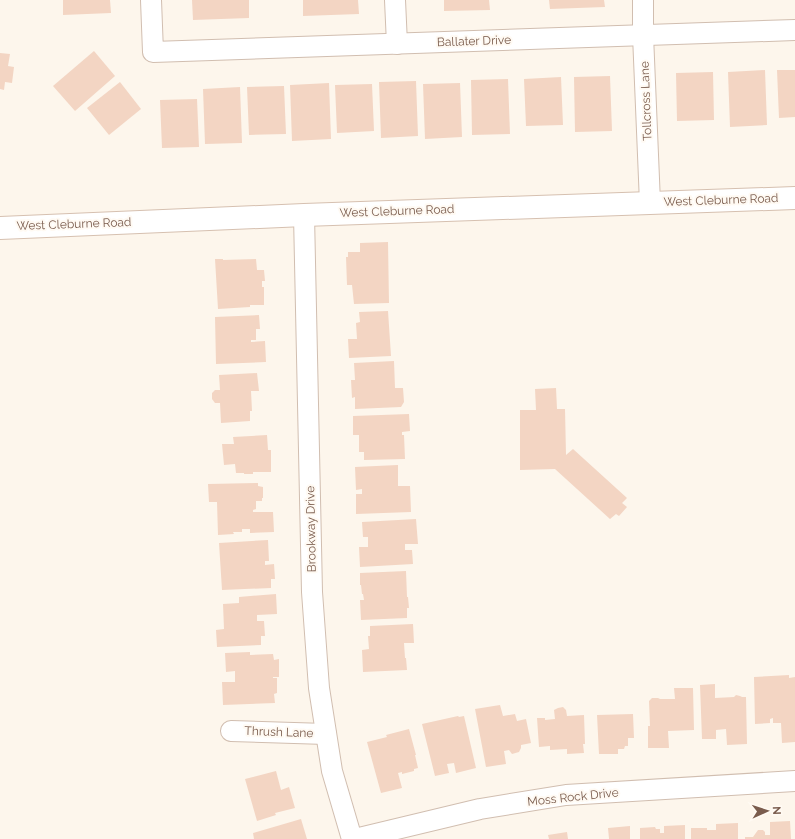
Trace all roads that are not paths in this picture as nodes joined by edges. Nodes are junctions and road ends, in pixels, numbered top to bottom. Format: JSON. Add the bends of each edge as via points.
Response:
{"nodes":[{"id":1,"x":151,"y":0,"type":"edge"},
{"id":2,"x":395,"y":0,"type":"edge"},
{"id":3,"x":643,"y":0,"type":"edge"},
{"id":4,"x":795,"y":30,"type":"edge"},
{"id":5,"x":643,"y":35,"type":"junction"},
{"id":6,"x":397,"y":44,"type":"junction"},
{"id":7,"x":795,"y":198,"type":"edge"},
{"id":8,"x":650,"y":203,"type":"junction"},
{"id":9,"x":304,"y":215,"type":"junction"},
{"id":10,"x":0,"y":228,"type":"edge"},
{"id":11,"x":231,"y":731,"type":"dead end"},
{"id":12,"x":326,"y":734,"type":"junction"},
{"id":13,"x":795,"y":781,"type":"edge"},
{"id":14,"x":352,"y":839,"type":"edge"},
{"id":15,"x":355,"y":839,"type":"edge"}],
"edges":[{"from":1,"to":6,"type":"street","name":"Ballater Drive","via":[[153,52]]},
{"from":2,"to":6,"type":"street"},
{"from":3,"to":5,"type":"street","name":"Tollcross Lane"},
{"from":4,"to":5,"type":"street","name":"Ballater Drive"},
{"from":5,"to":6,"type":"street","name":"Ballater Drive"},
{"from":5,"to":8,"type":"street","name":"Tollcross Lane"},
{"from":7,"to":8,"type":"street","name":"West Cleburne Road"},
{"from":8,"to":9,"type":"street","name":"West Cleburne Road"},
{"from":9,"to":10,"type":"street","name":"West Cleburne Road"},
{"from":9,"to":12,"type":"street","name":"Brookway Drive","via":[[312,592],[319,688]]},
{"from":11,"to":12,"type":"street","name":"Thrush Lane"},
{"from":12,"to":14,"type":"street","name":"Brookway Drive","via":[[332,771]]},
{"from":13,"to":15,"type":"street","name":"Moss Rock Drive","via":[[566,795],[480,809]]}]}
